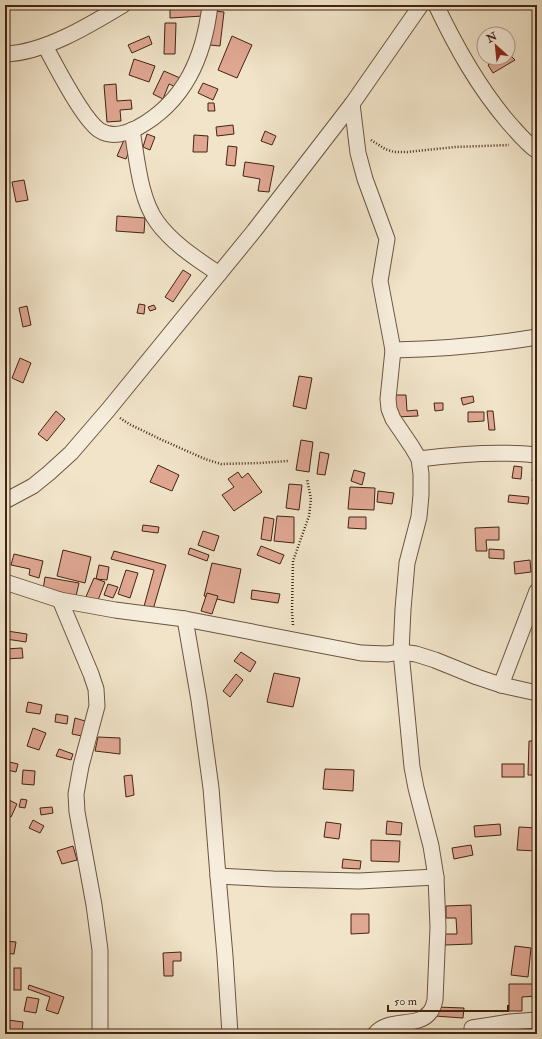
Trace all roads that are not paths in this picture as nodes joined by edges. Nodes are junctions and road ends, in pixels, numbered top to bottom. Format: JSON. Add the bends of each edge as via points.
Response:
{"nodes":[{"id":1,"x":123,"y":5,"type":"edge"},
{"id":2,"x":210,"y":5,"type":"edge"},
{"id":3,"x":421,"y":5,"type":"edge"},
{"id":4,"x":436,"y":5,"type":"edge"},
{"id":5,"x":45,"y":46,"type":"junction"},
{"id":6,"x":5,"y":54,"type":"edge"},
{"id":7,"x":352,"y":104,"type":"junction"},
{"id":8,"x":132,"y":130,"type":"junction"},
{"id":9,"x":533,"y":148,"type":"edge"},
{"id":10,"x":219,"y":274,"type":"junction"},
{"id":11,"x":537,"y":337,"type":"edge"},
{"id":12,"x":393,"y":350,"type":"junction"},
{"id":13,"x":537,"y":455,"type":"edge"},
{"id":14,"x":419,"y":459,"type":"junction"},
{"id":15,"x":5,"y":501,"type":"edge"},
{"id":16,"x":5,"y":582,"type":"edge"},
{"id":17,"x":537,"y":591,"type":"edge"},
{"id":18,"x":60,"y":600,"type":"junction"},
{"id":19,"x":185,"y":619,"type":"junction"},
{"id":20,"x":401,"y":652,"type":"junction"},
{"id":21,"x":500,"y":685,"type":"junction"},
{"id":22,"x":537,"y":693,"type":"edge"},
{"id":23,"x":218,"y":876,"type":"junction"},
{"id":24,"x":436,"y":876,"type":"junction"},
{"id":25,"x":537,"y":1020,"type":"edge"},
{"id":26,"x":472,"y":1028,"type":"dead end"},
{"id":27,"x":100,"y":1034,"type":"edge"},
{"id":28,"x":230,"y":1034,"type":"edge"},
{"id":29,"x":375,"y":1034,"type":"edge"}],
"edges":[{"from":1,"to":5,"type":"street"},
{"from":2,"to":8,"type":"street","via":[[203,43],[183,88],[155,116]]},
{"from":3,"to":7,"type":"street"},
{"from":4,"to":9,"type":"street","via":[[452,40],[471,72],[499,111]]},
{"from":5,"to":6,"type":"street","via":[[17,54]]},
{"from":5,"to":8,"type":"street","via":[[80,107],[99,130],[117,134]]},
{"from":7,"to":10,"type":"street"},
{"from":7,"to":12,"type":"street","via":[[364,179],[387,239],[380,281]]},
{"from":8,"to":10,"type":"street","via":[[145,196],[157,222],[170,237]]},
{"from":10,"to":15,"type":"street","via":[[71,453],[33,486]]},
{"from":11,"to":12,"type":"street","via":[[448,349]]},
{"from":12,"to":14,"type":"street","via":[[388,399],[390,414]]},
{"from":13,"to":14,"type":"street","via":[[500,453]]},
{"from":14,"to":20,"type":"street","via":[[419,517],[407,563]]},
{"from":16,"to":18,"type":"street"},
{"from":17,"to":21,"type":"street"},
{"from":18,"to":19,"type":"street"},
{"from":18,"to":27,"type":"street","via":[[96,689],[97,706],[76,794],[100,950]]},
{"from":19,"to":20,"type":"street","via":[[361,653]]},
{"from":19,"to":23,"type":"street","via":[[206,749]]},
{"from":20,"to":21,"type":"street","via":[[435,660]]},
{"from":20,"to":24,"type":"street","via":[[412,768]]},
{"from":21,"to":22,"type":"street"},
{"from":23,"to":24,"type":"street","via":[[359,881]]},
{"from":23,"to":28,"type":"street"},
{"from":24,"to":29,"type":"street","via":[[438,927],[435,1000],[431,1011],[425,1018],[389,1025]]},
{"from":25,"to":26,"type":"street"}]}
